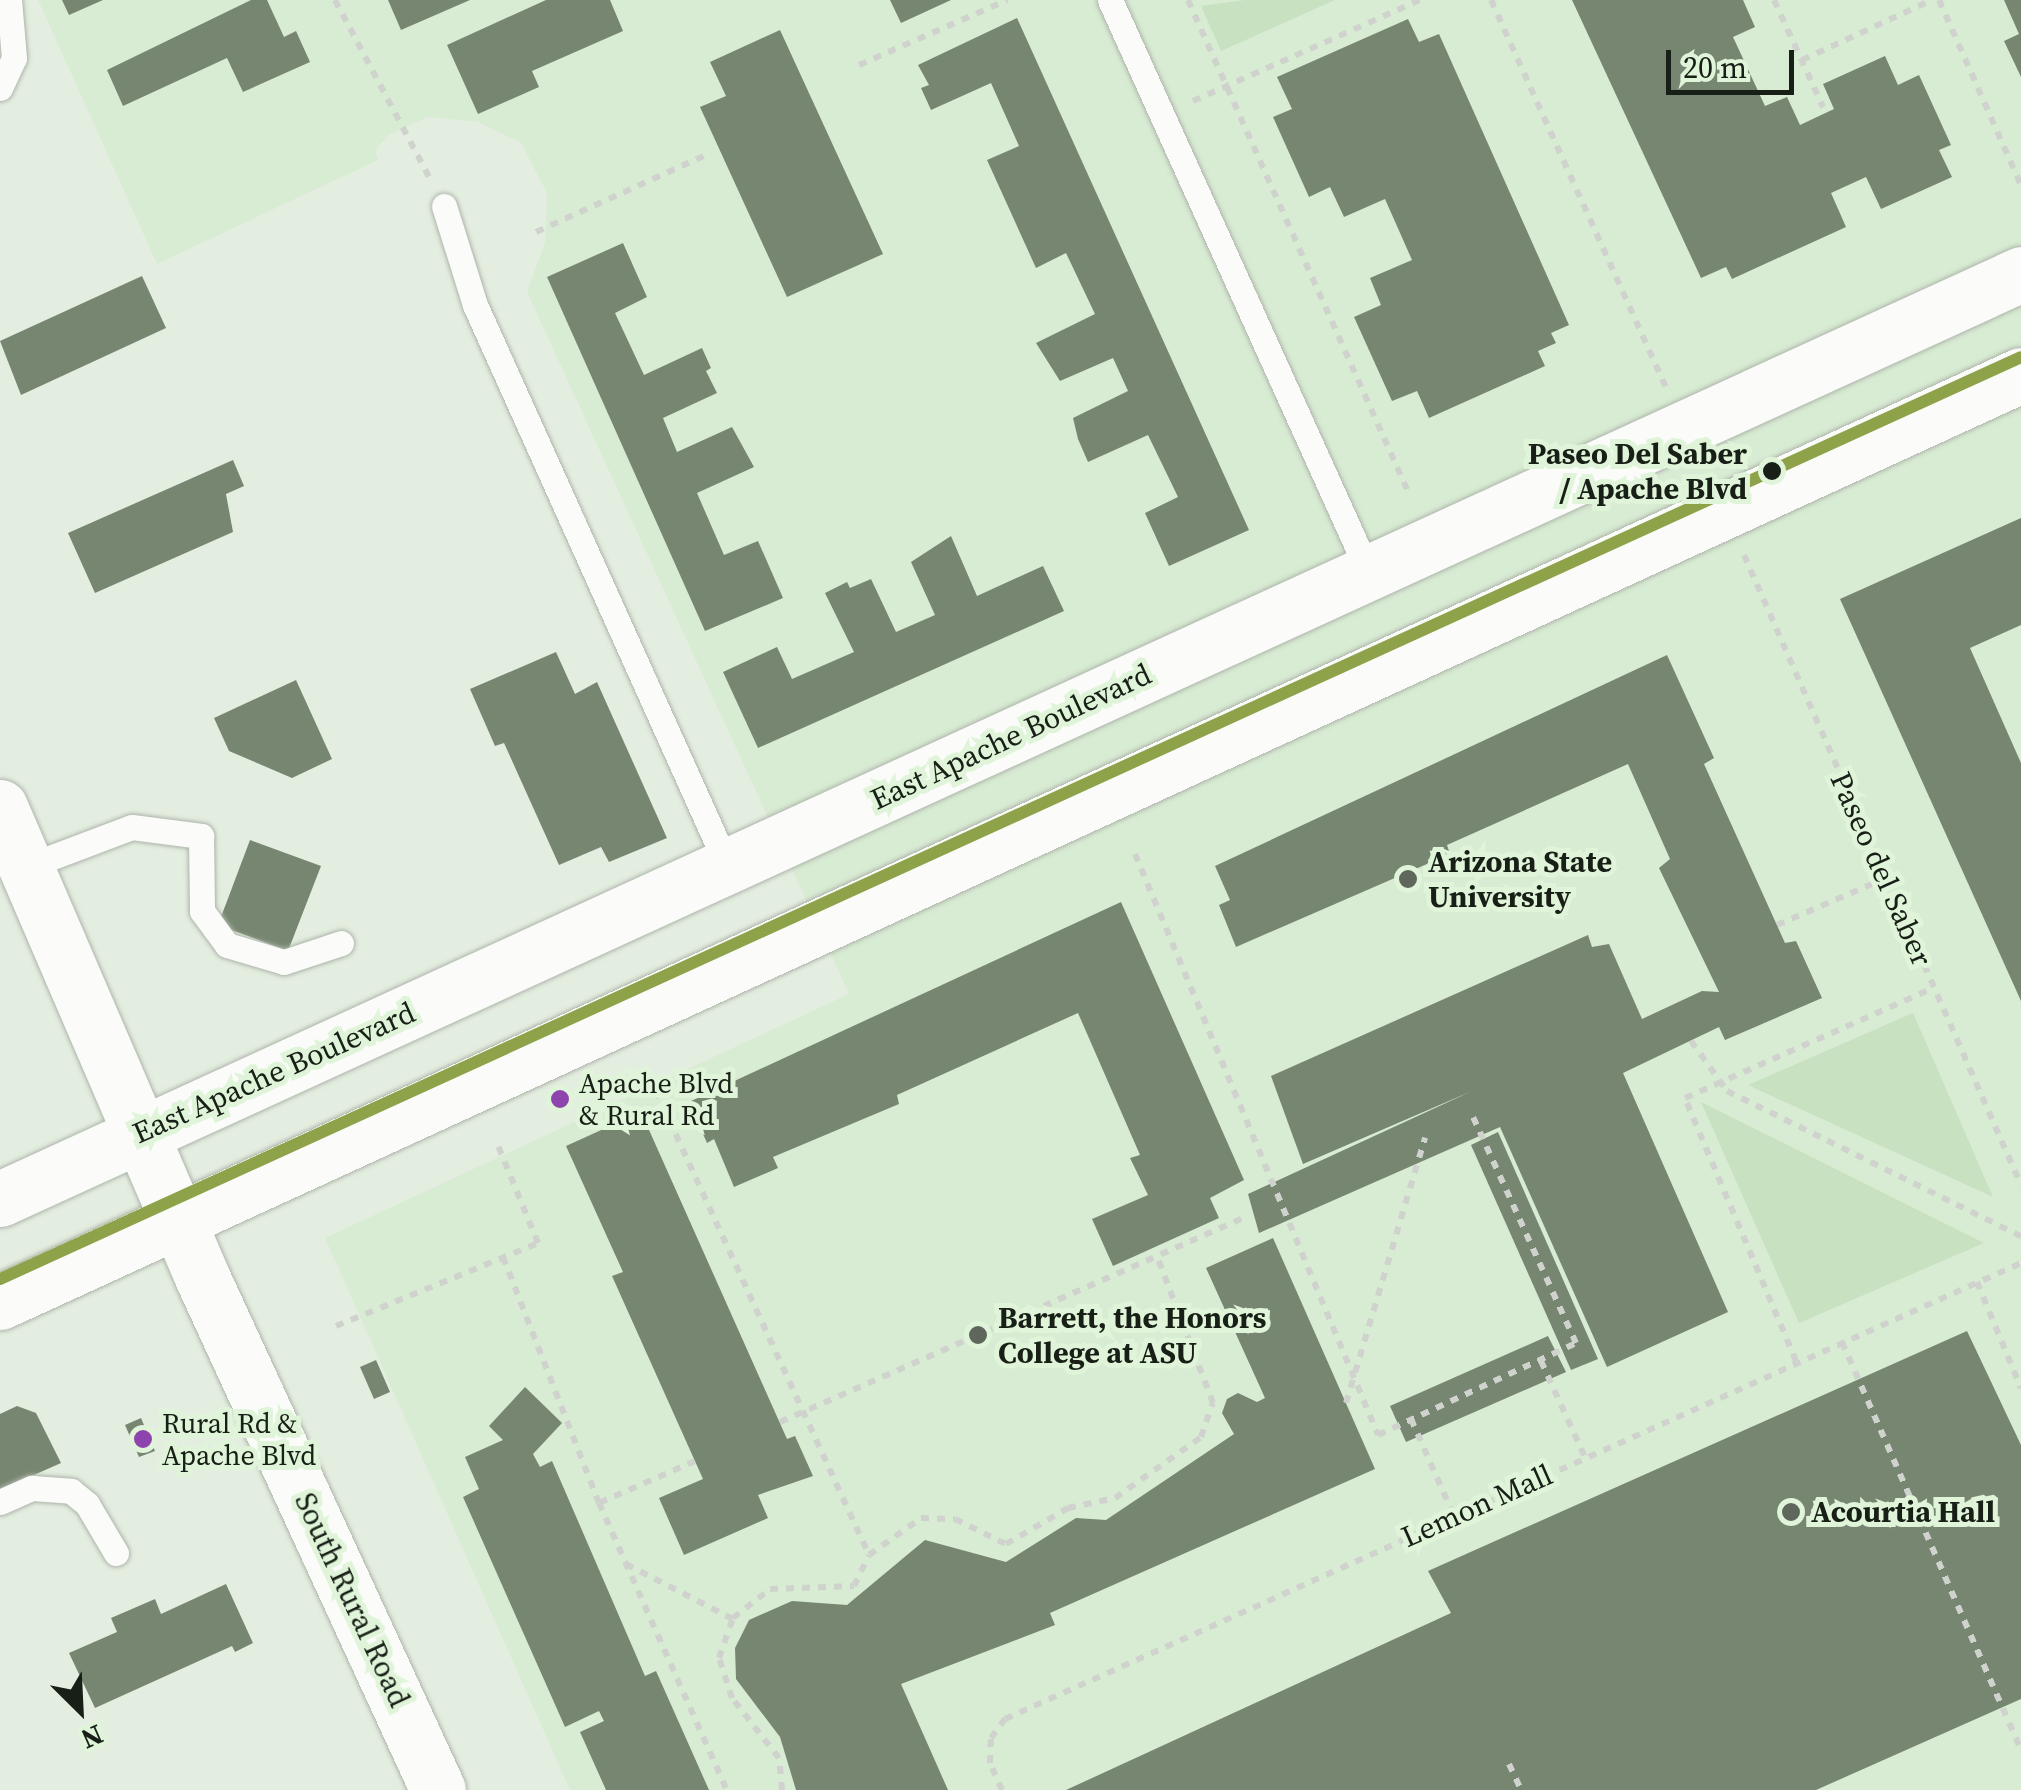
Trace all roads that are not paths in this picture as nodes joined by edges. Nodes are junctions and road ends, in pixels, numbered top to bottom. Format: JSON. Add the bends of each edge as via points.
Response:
{"nodes":[{"id":1,"x":8,"y":0,"type":"edge"},
{"id":2,"x":1110,"y":0,"type":"edge"},
{"id":3,"x":0,"y":88,"type":"edge"},
{"id":4,"x":444,"y":206,"type":"road end"},
{"id":5,"x":2021,"y":274,"type":"edge"},
{"id":6,"x":2021,"y":375,"type":"edge"},
{"id":7,"x":1370,"y":573,"type":"junction"},
{"id":8,"x":0,"y":807,"type":"edge"},
{"id":9,"x":727,"y":866,"type":"junction"},
{"id":10,"x":26,"y":867,"type":"junction"},
{"id":11,"x":340,"y":943,"type":"dead end"},
{"id":12,"x":143,"y":1132,"type":"junction"},
{"id":13,"x":0,"y":1199,"type":"edge"},
{"id":14,"x":178,"y":1221,"type":"junction"},
{"id":15,"x":0,"y":1302,"type":"edge"},
{"id":16,"x":0,"y":1502,"type":"edge"},
{"id":17,"x":116,"y":1553,"type":"dead end"},
{"id":18,"x":438,"y":1790,"type":"edge"}],
"edges":[{"from":1,"to":3,"type":"lane","via":[[14,58]]},
{"from":2,"to":7,"type":"lane"},
{"from":4,"to":9,"type":"lane","via":[[474,304]]},
{"from":5,"to":7,"type":"main road","name":"East Apache Boulevard"},
{"from":6,"to":14,"type":"main road"},
{"from":7,"to":9,"type":"main road","name":"East Apache Boulevard"},
{"from":8,"to":10,"type":"main road","name":"South Rural Road"},
{"from":9,"to":12,"type":"main road","name":"East Apache Boulevard"},
{"from":10,"to":11,"type":"lane","via":[[132,827],[201,836],[202,911],[227,945],[284,962]]},
{"from":10,"to":12,"type":"main road","name":"South Rural Road"},
{"from":12,"to":13,"type":"main road","name":"East Apache Boulevard"},
{"from":12,"to":14,"type":"main road","name":"South Rural Road"},
{"from":14,"to":15,"type":"main road"},
{"from":14,"to":18,"type":"main road","name":"South Rural Road"},
{"from":16,"to":17,"type":"lane","via":[[32,1488],[71,1491],[87,1504]]}]}
